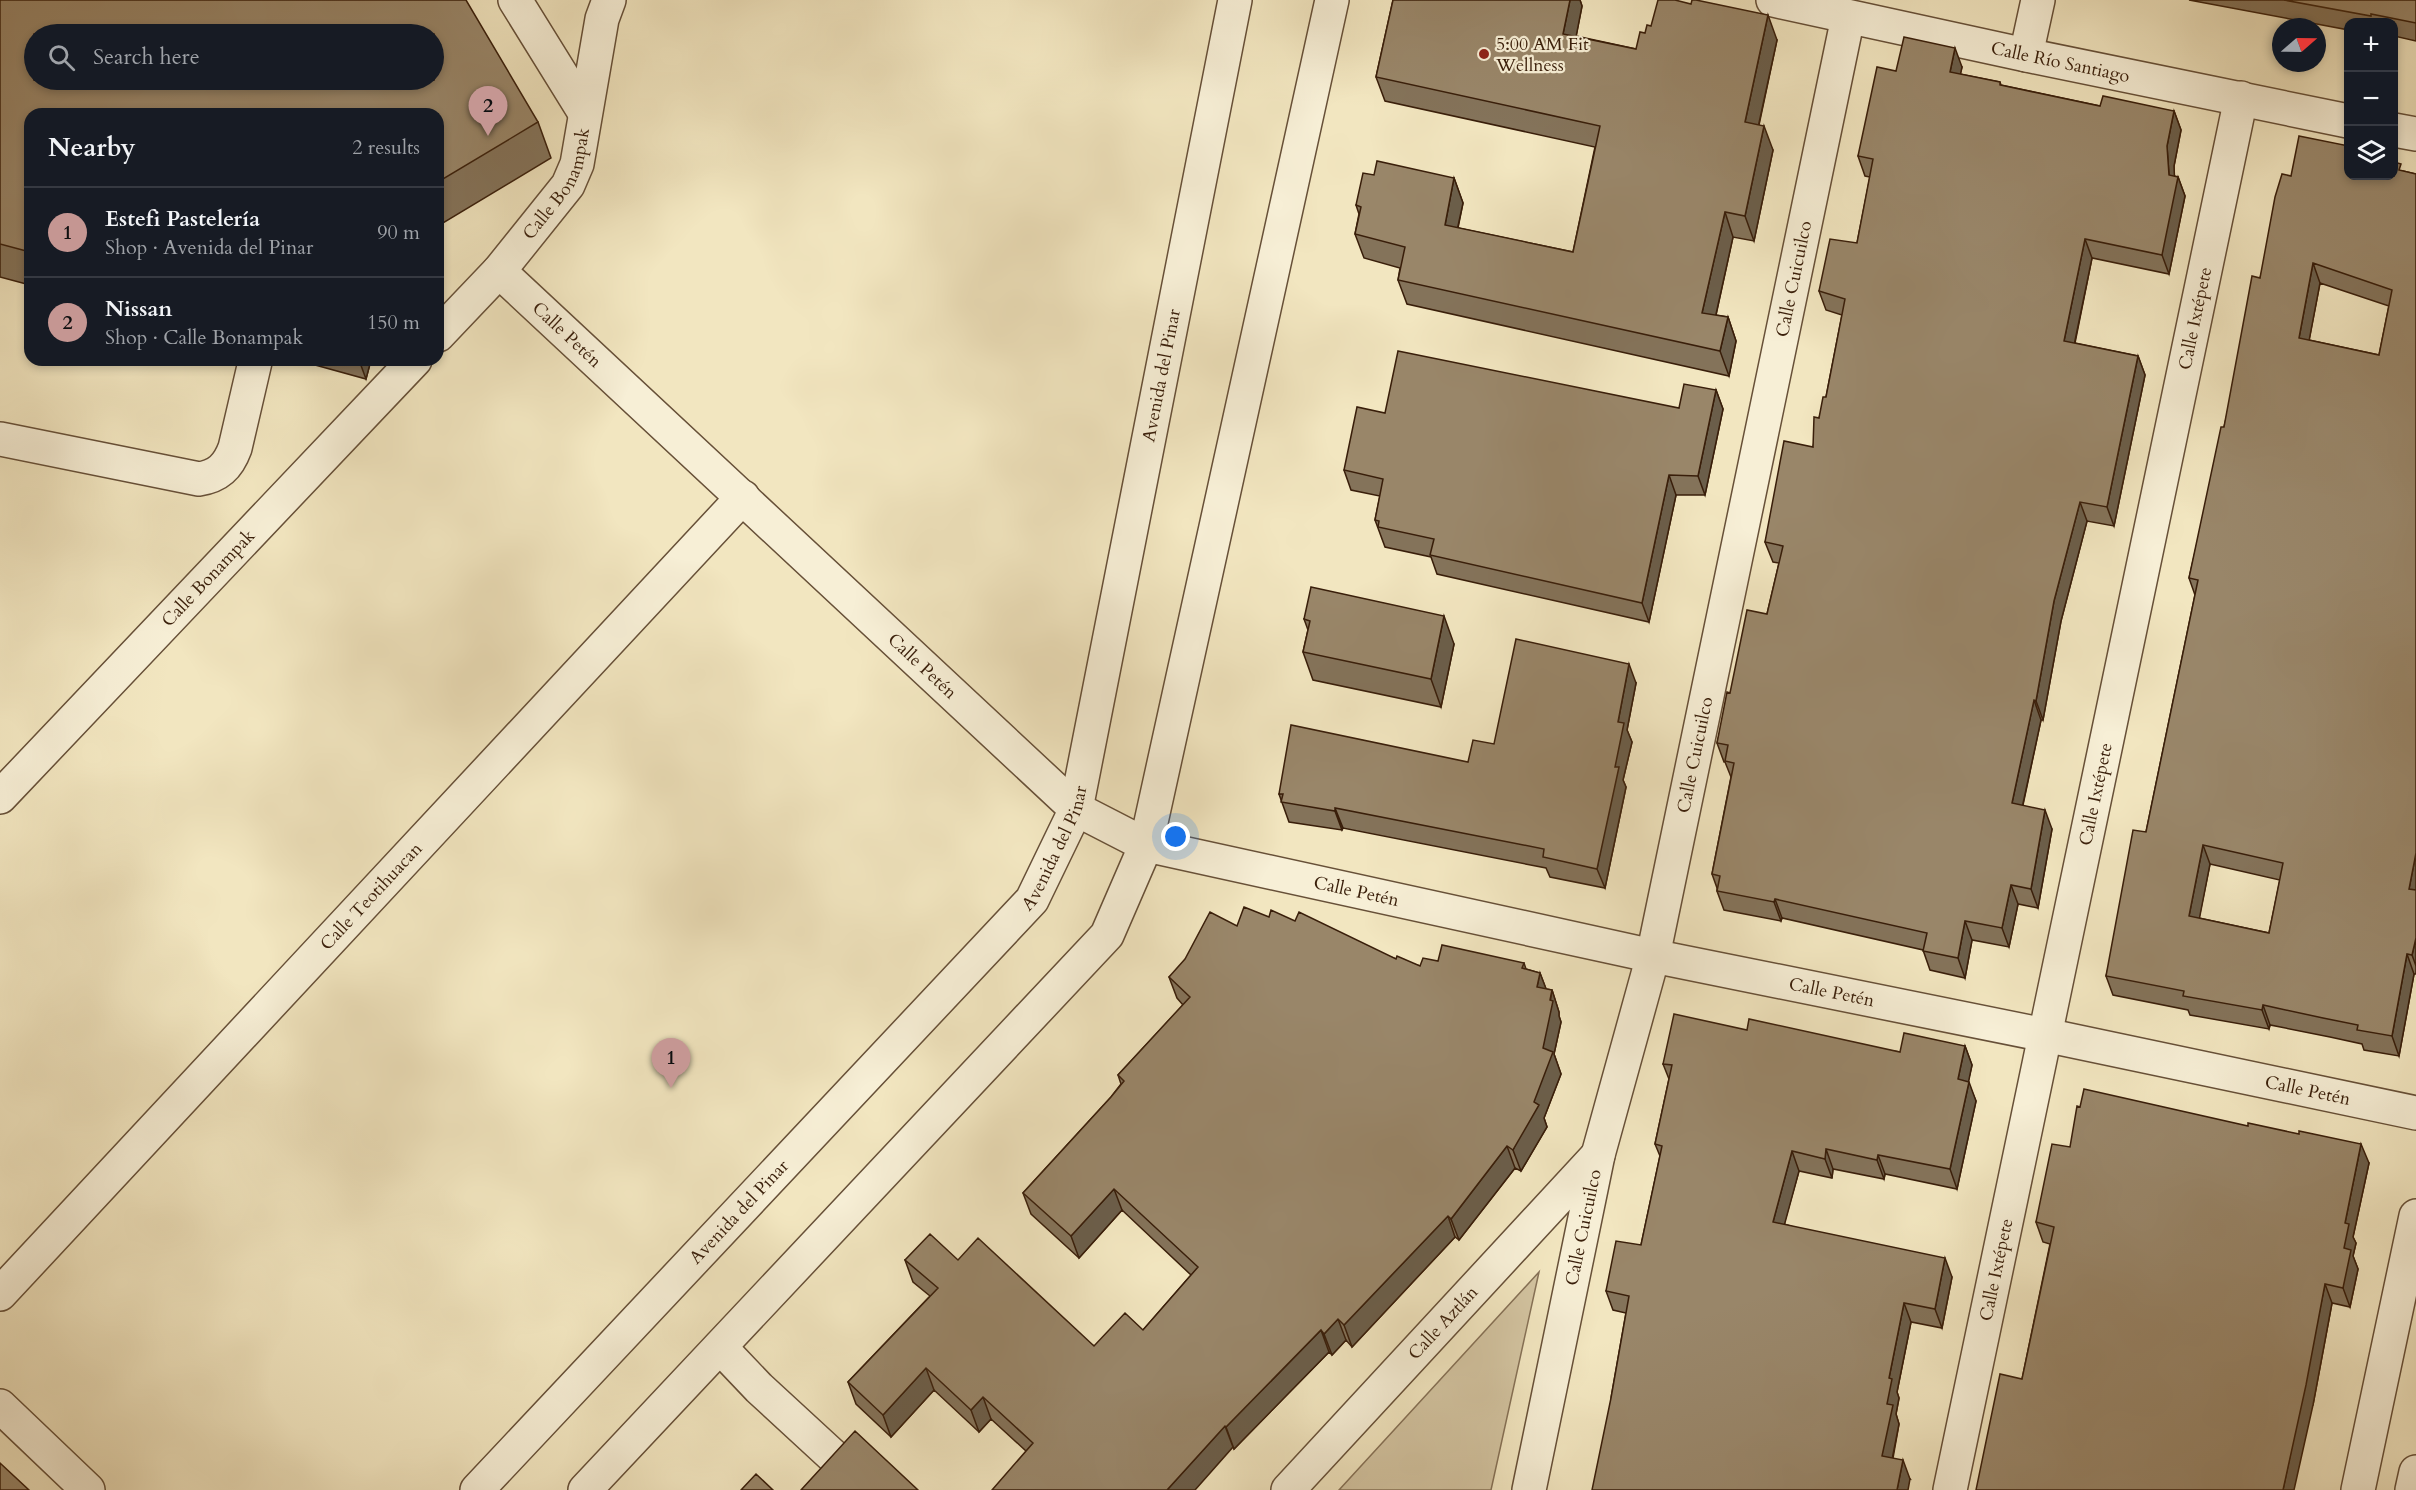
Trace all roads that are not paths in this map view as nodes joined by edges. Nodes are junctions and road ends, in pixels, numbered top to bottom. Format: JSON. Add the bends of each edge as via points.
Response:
{"nodes":[{"id":1,"x":515,"y":0,"type":"edge"},
{"id":2,"x":1235,"y":0,"type":"edge"},
{"id":3,"x":1332,"y":0,"type":"edge"},
{"id":4,"x":1773,"y":0,"type":"edge"},
{"id":5,"x":2038,"y":0,"type":"edge"},
{"id":6,"x":600,"y":6,"type":"edge"},
{"id":7,"x":1848,"y":17,"type":"junction"},
{"id":8,"x":2026,"y":55,"type":"junction"},
{"id":9,"x":2241,"y":98,"type":"junction"},
{"id":10,"x":585,"y":113,"type":"junction"},
{"id":11,"x":2344,"y":120,"type":"edge"},
{"id":12,"x":2398,"y":131,"type":"edge"},
{"id":13,"x":2416,"y":134,"type":"edge"},
{"id":14,"x":499,"y":271,"type":"junction"},
{"id":15,"x":444,"y":329,"type":"edge"},
{"id":16,"x":254,"y":366,"type":"edge"},
{"id":17,"x":409,"y":366,"type":"edge"},
{"id":18,"x":0,"y":439,"type":"edge"},
{"id":19,"x":742,"y":497,"type":"junction"},
{"id":20,"x":0,"y":797,"type":"edge"},
{"id":21,"x":1076,"y":809,"type":"junction"},
{"id":22,"x":1146,"y":845,"type":"junction"},
{"id":23,"x":1653,"y":956,"type":"junction"},
{"id":24,"x":2045,"y":1035,"type":"junction"},
{"id":25,"x":2416,"y":1113,"type":"edge"},
{"id":26,"x":1598,"y":1155,"type":"junction"},
{"id":27,"x":2416,"y":1216,"type":"edge"},
{"id":28,"x":0,"y":1294,"type":"edge"},
{"id":29,"x":720,"y":1347,"type":"junction"},
{"id":30,"x":0,"y":1406,"type":"edge"},
{"id":31,"x":835,"y":1458,"type":"edge"},
{"id":32,"x":2416,"y":1472,"type":"edge"},
{"id":33,"x":88,"y":1490,"type":"edge"},
{"id":34,"x":477,"y":1490,"type":"edge"},
{"id":35,"x":585,"y":1490,"type":"edge"},
{"id":36,"x":1288,"y":1490,"type":"edge"},
{"id":37,"x":1529,"y":1490,"type":"edge"},
{"id":38,"x":1950,"y":1490,"type":"edge"},
{"id":39,"x":2358,"y":1490,"type":"edge"},
{"id":40,"x":2412,"y":1490,"type":"edge"}],
"edges":[{"from":1,"to":10,"type":"street"},
{"from":2,"to":21,"type":"street","name":"Avenida del Pinar"},
{"from":3,"to":22,"type":"street"},
{"from":4,"to":7,"type":"street","name":"Calle Río Santiago"},
{"from":5,"to":8,"type":"street"},
{"from":6,"to":10,"type":"street","name":"Calle Bonampak"},
{"from":7,"to":8,"type":"street","name":"Calle Río Santiago"},
{"from":7,"to":23,"type":"street","name":"Calle Cuicuilco"},
{"from":8,"to":9,"type":"street","name":"Calle Río Santiago"},
{"from":9,"to":11,"type":"street","name":"Calle Río Santiago"},
{"from":9,"to":24,"type":"street","name":"Calle Ixtépete"},
{"from":10,"to":14,"type":"street","name":"Calle Bonampak","via":[[577,164],[568,185]]},
{"from":12,"to":13,"type":"street"},
{"from":14,"to":15,"type":"street","name":"Calle Bonampak"},
{"from":14,"to":19,"type":"street","name":"Calle Petén"},
{"from":16,"to":18,"type":"street","via":[[235,448],[225,466],[210,477],[198,479]]},
{"from":17,"to":20,"type":"street","name":"Calle Bonampak"},
{"from":19,"to":21,"type":"street","name":"Calle Petén"},
{"from":19,"to":28,"type":"street","name":"Calle Teotihuacan"},
{"from":21,"to":22,"type":"street","name":"Calle Petén"},
{"from":21,"to":34,"type":"street","name":"Avenida del Pinar","via":[[1032,900]]},
{"from":22,"to":23,"type":"street","name":"Calle Petén"},
{"from":22,"to":29,"type":"street","via":[[1107,935]]},
{"from":23,"to":24,"type":"street","name":"Calle Petén"},
{"from":23,"to":26,"type":"street","name":"Calle Cuicuilco"},
{"from":24,"to":25,"type":"street","name":"Calle Petén"},
{"from":24,"to":38,"type":"street","name":"Calle Ixtépete"},
{"from":26,"to":36,"type":"street","name":"Calle Aztlán"},
{"from":26,"to":37,"type":"street","name":"Calle Cuicuilco"},
{"from":27,"to":39,"type":"street"},
{"from":29,"to":31,"type":"street","via":[[759,1389]]},
{"from":29,"to":35,"type":"street"},
{"from":30,"to":33,"type":"street"},
{"from":32,"to":40,"type":"street"}]}
